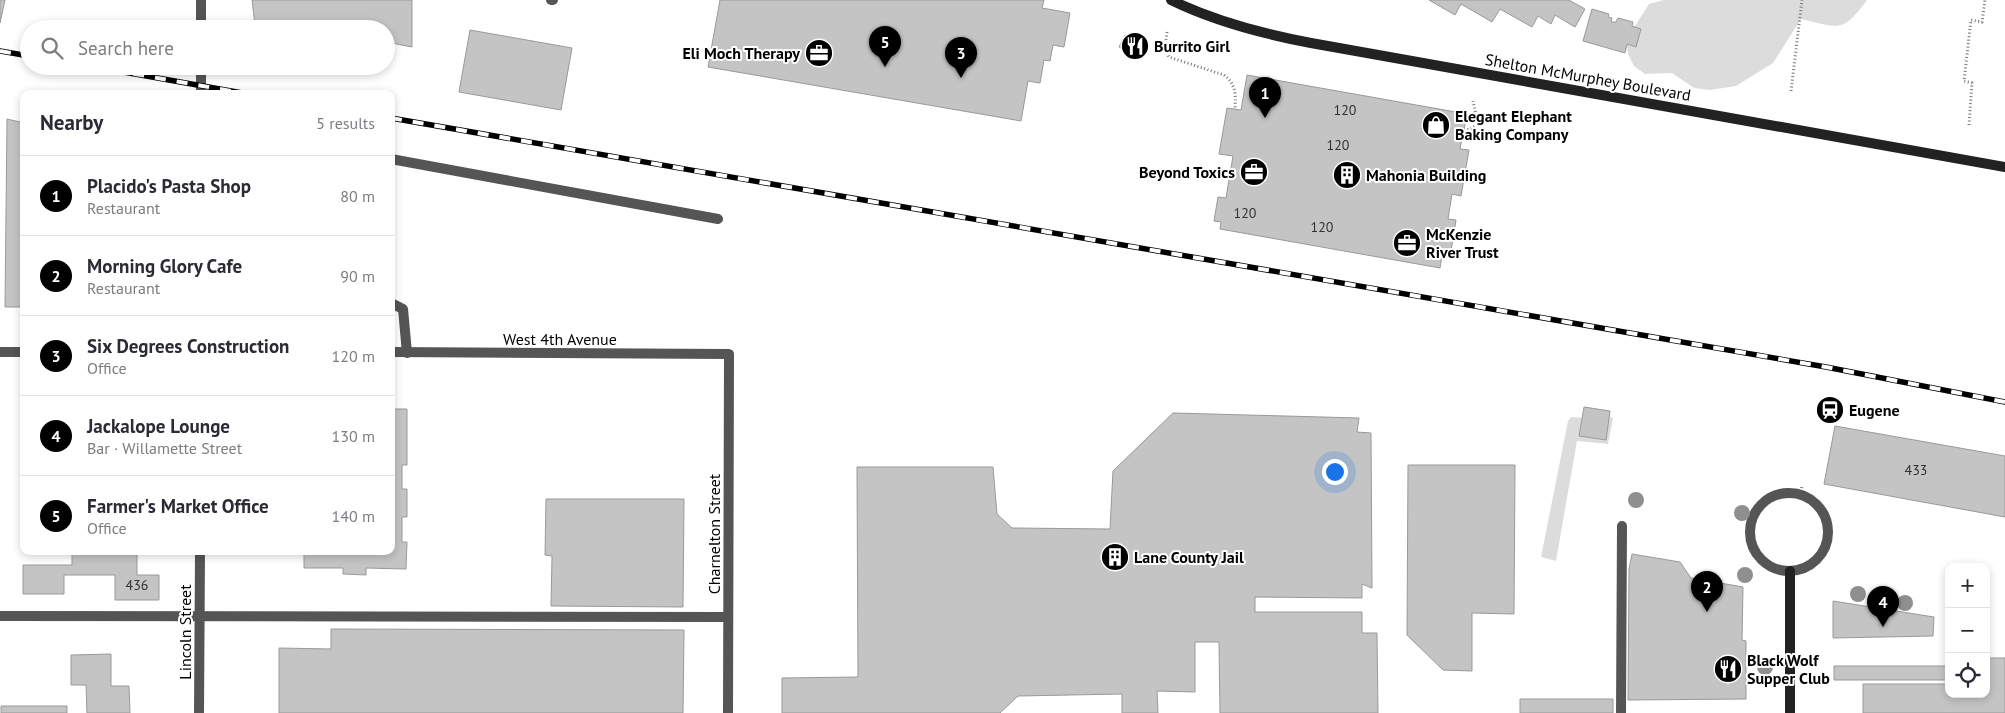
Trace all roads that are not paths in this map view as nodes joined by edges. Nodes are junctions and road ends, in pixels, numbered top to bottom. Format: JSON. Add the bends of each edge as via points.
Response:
{"nodes":[{"id":1,"x":201,"y":0,"type":"edge"},
{"id":2,"x":1171,"y":0,"type":"edge"},
{"id":3,"x":201,"y":20,"type":"edge"},
{"id":4,"x":201,"y":75,"type":"edge"},
{"id":5,"x":201,"y":90,"type":"edge"},
{"id":6,"x":395,"y":160,"type":"edge"},
{"id":7,"x":2005,"y":167,"type":"edge"},
{"id":8,"x":718,"y":219,"type":"dead end"},
{"id":9,"x":395,"y":305,"type":"edge"},
{"id":10,"x":0,"y":352,"type":"edge"},
{"id":11,"x":20,"y":352,"type":"edge"},
{"id":12,"x":395,"y":352,"type":"edge"},
{"id":13,"x":407,"y":352,"type":"junction"},
{"id":14,"x":729,"y":354,"type":"joint"},
{"id":15,"x":1622,"y":526,"type":"dead end"},
{"id":16,"x":200,"y":555,"type":"edge"},
{"id":17,"x":1790,"y":571,"type":"junction"},
{"id":18,"x":0,"y":616,"type":"edge"},
{"id":19,"x":200,"y":616,"type":"junction"},
{"id":20,"x":728,"y":617,"type":"junction"},
{"id":21,"x":199,"y":713,"type":"edge"},
{"id":22,"x":728,"y":713,"type":"edge"},
{"id":23,"x":1622,"y":713,"type":"edge"},
{"id":24,"x":1790,"y":713,"type":"edge"}],
"edges":[{"from":1,"to":3,"type":"street"},
{"from":2,"to":7,"type":"street","name":"Shelton McMurphey Boulevard","via":[[1261,33]]},
{"from":4,"to":5,"type":"street"},
{"from":6,"to":8,"type":"street"},
{"from":9,"to":13,"type":"street","via":[[403,309]]},
{"from":10,"to":11,"type":"street"},
{"from":12,"to":13,"type":"street","name":"West 4th Avenue"},
{"from":13,"to":14,"type":"street","name":"West 4th Avenue"},
{"from":14,"to":20,"type":"street","name":"Charnelton Street"},
{"from":15,"to":23,"type":"street"},
{"from":16,"to":19,"type":"street","name":"Lincoln Street"},
{"from":17,"to":17,"type":"street","via":[[1767,564],[1759,556],[1753,545],[1752,522],[1764,503],[1774,496],[1802,490],[1826,518],[1828,541],[1814,562],[1803,569]]},
{"from":17,"to":24,"type":"street"},
{"from":18,"to":19,"type":"street"},
{"from":19,"to":20,"type":"street"},
{"from":19,"to":21,"type":"street","name":"Lincoln Street"},
{"from":20,"to":22,"type":"street","name":"Charnelton Street"}]}
